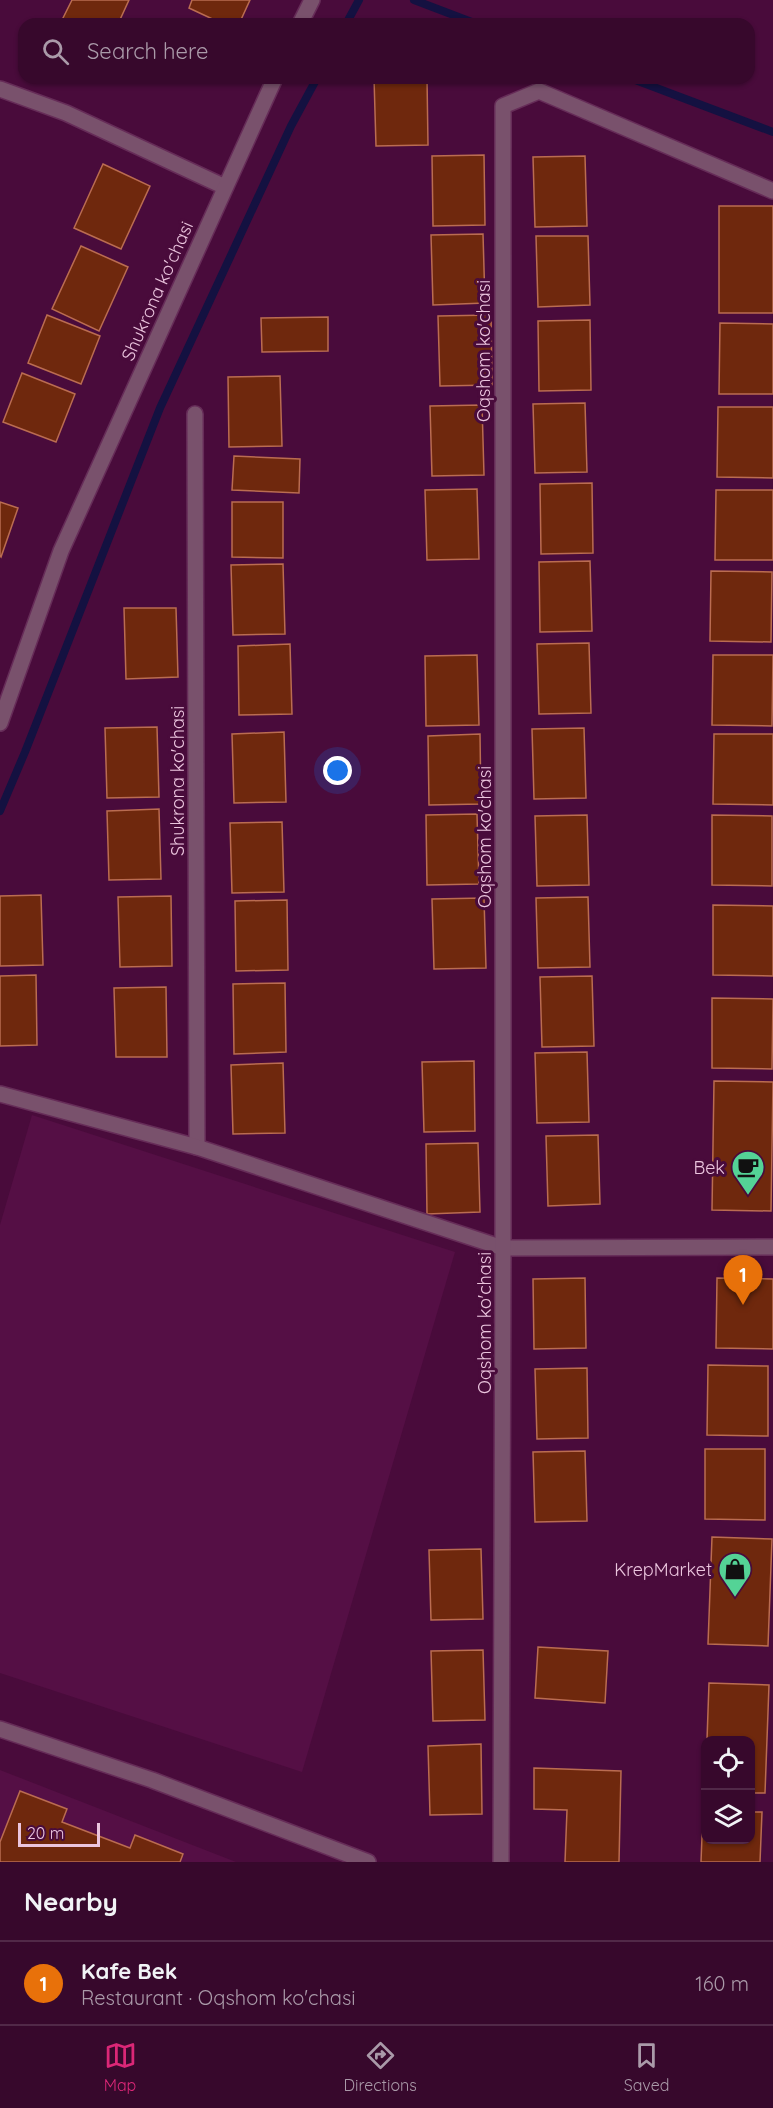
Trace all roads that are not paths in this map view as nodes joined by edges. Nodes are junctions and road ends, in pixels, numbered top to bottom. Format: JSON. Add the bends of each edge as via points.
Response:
{"nodes":[{"id":1,"x":312,"y":0,"type":"edge"},
{"id":2,"x":303,"y":18,"type":"edge"},
{"id":3,"x":272,"y":84,"type":"edge"},
{"id":4,"x":0,"y":89,"type":"edge"},
{"id":5,"x":225,"y":187,"type":"junction"},
{"id":6,"x":773,"y":191,"type":"edge"},
{"id":7,"x":195,"y":414,"type":"dead end"},
{"id":8,"x":0,"y":723,"type":"edge"},
{"id":9,"x":0,"y":1094,"type":"edge"},
{"id":10,"x":197,"y":1147,"type":"junction"},
{"id":11,"x":773,"y":1247,"type":"edge"},
{"id":12,"x":504,"y":1248,"type":"junction"},
{"id":13,"x":0,"y":1729,"type":"edge"},
{"id":14,"x":368,"y":1862,"type":"edge"},
{"id":15,"x":501,"y":1862,"type":"edge"}],
"edges":[{"from":1,"to":2,"type":"street"},
{"from":3,"to":5,"type":"street","name":"Shukrona ko'chasi"},
{"from":4,"to":5,"type":"street","via":[[66,113]]},
{"from":5,"to":8,"type":"street","name":"Shukrona ko'chasi","via":[[61,551]]},
{"from":6,"to":12,"type":"street","name":"Oqshom ko'chasi","via":[[539,91],[503,106]]},
{"from":7,"to":10,"type":"street","name":"Shukrona ko'chasi"},
{"from":9,"to":10,"type":"street"},
{"from":10,"to":12,"type":"street"},
{"from":11,"to":12,"type":"street"},
{"from":12,"to":15,"type":"street","name":"Oqshom ko'chasi"},
{"from":13,"to":14,"type":"street","via":[[152,1780]]}]}
